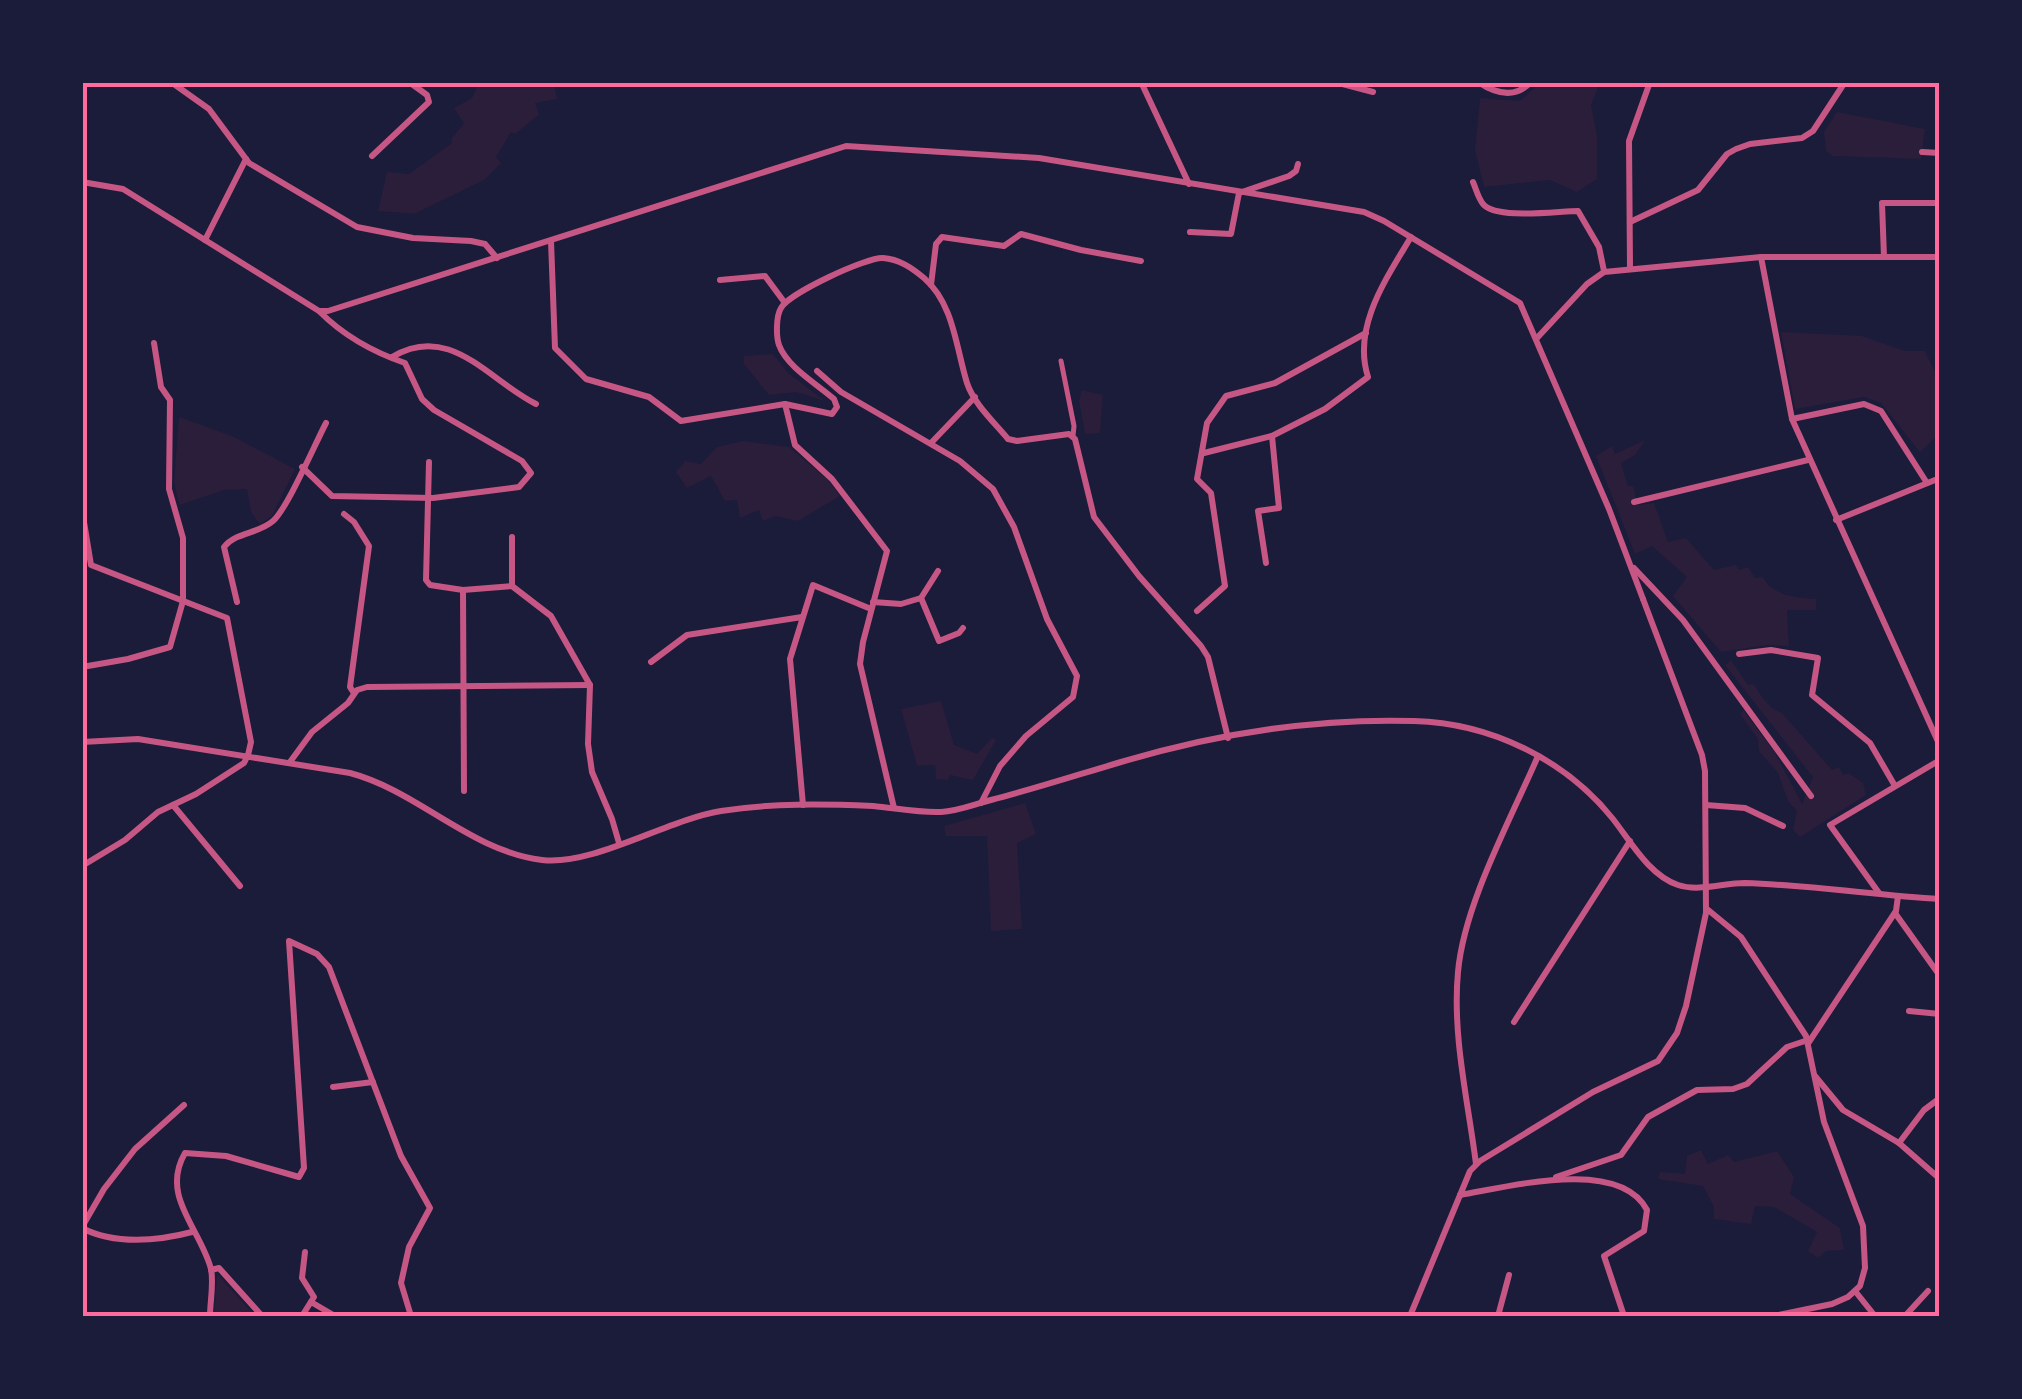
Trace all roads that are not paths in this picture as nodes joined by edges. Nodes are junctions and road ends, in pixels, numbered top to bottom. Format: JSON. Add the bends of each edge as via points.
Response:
{"nodes":[{"id":1,"x":171,"y":82,"type":"edge"},
{"id":2,"x":409,"y":82,"type":"edge"},
{"id":3,"x":1141,"y":82,"type":"edge"},
{"id":4,"x":1334,"y":82,"type":"edge"},
{"id":5,"x":1478,"y":82,"type":"edge"},
{"id":6,"x":1532,"y":82,"type":"edge"},
{"id":7,"x":1650,"y":82,"type":"edge"},
{"id":8,"x":1845,"y":82,"type":"edge"},
{"id":9,"x":1367,"y":104,"type":"dead end"},
{"id":10,"x":1922,"y":152,"type":"dead end"},
{"id":11,"x":1940,"y":153,"type":"edge"},
{"id":12,"x":372,"y":156,"type":"dead end"},
{"id":13,"x":246,"y":160,"type":"junction"},
{"id":14,"x":1298,"y":164,"type":"dead end"},
{"id":15,"x":82,"y":182,"type":"edge"},
{"id":16,"x":1473,"y":182,"type":"dead end"},
{"id":17,"x":1190,"y":185,"type":"junction"},
{"id":18,"x":1240,"y":194,"type":"junction"},
{"id":19,"x":1940,"y":204,"type":"edge"},
{"id":20,"x":1630,"y":222,"type":"junction"},
{"id":21,"x":1190,"y":232,"type":"dead end"},
{"id":22,"x":1411,"y":237,"type":"junction"},
{"id":23,"x":205,"y":240,"type":"junction"},
{"id":24,"x":551,"y":241,"type":"junction"},
{"id":25,"x":1761,"y":256,"type":"junction"},
{"id":26,"x":1884,"y":257,"type":"junction"},
{"id":27,"x":1940,"y":257,"type":"edge"},
{"id":28,"x":497,"y":258,"type":"junction"},
{"id":29,"x":1142,"y":261,"type":"dead end"},
{"id":30,"x":1630,"y":267,"type":"junction"},
{"id":31,"x":1604,"y":272,"type":"junction"},
{"id":32,"x":720,"y":280,"type":"dead end"},
{"id":33,"x":930,"y":285,"type":"junction"},
{"id":34,"x":785,"y":303,"type":"junction"},
{"id":35,"x":319,"y":311,"type":"junction"},
{"id":36,"x":1366,"y":333,"type":"junction"},
{"id":37,"x":1537,"y":338,"type":"junction"},
{"id":38,"x":154,"y":343,"type":"dead end"},
{"id":39,"x":390,"y":358,"type":"junction"},
{"id":40,"x":1061,"y":361,"type":"dead end"},
{"id":41,"x":817,"y":371,"type":"dead end"},
{"id":42,"x":974,"y":397,"type":"junction"},
{"id":43,"x":536,"y":404,"type":"dead end"},
{"id":44,"x":785,"y":404,"type":"junction"},
{"id":45,"x":1792,"y":419,"type":"junction"},
{"id":46,"x":326,"y":423,"type":"dead end"},
{"id":47,"x":1272,"y":436,"type":"junction"},
{"id":48,"x":1073,"y":438,"type":"junction"},
{"id":49,"x":931,"y":443,"type":"junction"},
{"id":50,"x":1202,"y":454,"type":"junction"},
{"id":51,"x":1808,"y":460,"type":"junction"},
{"id":52,"x":429,"y":462,"type":"dead end"},
{"id":53,"x":302,"y":467,"type":"junction"},
{"id":54,"x":1940,"y":478,"type":"edge"},
{"id":55,"x":1927,"y":483,"type":"junction"},
{"id":56,"x":82,"y":484,"type":"edge"},
{"id":57,"x":428,"y":498,"type":"junction"},
{"id":58,"x":1634,"y":502,"type":"dead end"},
{"id":59,"x":344,"y":514,"type":"dead end"},
{"id":60,"x":1836,"y":520,"type":"junction"},
{"id":61,"x":512,"y":536,"type":"dead end"},
{"id":62,"x":1266,"y":562,"type":"dead end"},
{"id":63,"x":1634,"y":568,"type":"junction"},
{"id":64,"x":938,"y":571,"type":"dead end"},
{"id":65,"x":512,"y":586,"type":"junction"},
{"id":66,"x":462,"y":590,"type":"junction"},
{"id":67,"x":921,"y":598,"type":"junction"},
{"id":68,"x":184,"y":602,"type":"junction"},
{"id":69,"x":237,"y":602,"type":"dead end"},
{"id":70,"x":872,"y":606,"type":"junction"},
{"id":71,"x":1197,"y":611,"type":"dead end"},
{"id":72,"x":802,"y":617,"type":"junction"},
{"id":73,"x":963,"y":628,"type":"dead end"},
{"id":74,"x":1739,"y":654,"type":"dead end"},
{"id":75,"x":651,"y":662,"type":"dead end"},
{"id":76,"x":82,"y":667,"type":"edge"},
{"id":77,"x":464,"y":685,"type":"junction"},
{"id":78,"x":590,"y":685,"type":"junction"},
{"id":79,"x":354,"y":693,"type":"junction"},
{"id":80,"x":1940,"y":720,"type":"edge"},
{"id":81,"x":1930,"y":724,"type":"junction"},
{"id":82,"x":1228,"y":738,"type":"junction"},
{"id":83,"x":82,"y":742,"type":"edge"},
{"id":84,"x":1940,"y":746,"type":"edge"},
{"id":85,"x":248,"y":755,"type":"junction"},
{"id":86,"x":1538,"y":756,"type":"junction"},
{"id":87,"x":1940,"y":760,"type":"edge"},
{"id":88,"x":290,"y":762,"type":"junction"},
{"id":89,"x":1895,"y":786,"type":"junction"},
{"id":90,"x":464,"y":791,"type":"dead end"},
{"id":91,"x":1811,"y":796,"type":"dead end"},
{"id":92,"x":981,"y":803,"type":"junction"},
{"id":93,"x":804,"y":804,"type":"junction"},
{"id":94,"x":173,"y":805,"type":"junction"},
{"id":95,"x":1706,"y":806,"type":"junction"},
{"id":96,"x":894,"y":808,"type":"junction"},
{"id":97,"x":1783,"y":826,"type":"dead end"},
{"id":98,"x":1630,"y":841,"type":"junction"},
{"id":99,"x":618,"y":844,"type":"junction"},
{"id":100,"x":82,"y":866,"type":"edge"},
{"id":101,"x":240,"y":886,"type":"dead end"},
{"id":102,"x":1706,"y":887,"type":"junction"},
{"id":103,"x":1880,"y":894,"type":"junction"},
{"id":104,"x":1898,"y":896,"type":"junction"},
{"id":105,"x":1940,"y":899,"type":"edge"},
{"id":106,"x":1706,"y":908,"type":"junction"},
{"id":107,"x":1894,"y":913,"type":"junction"},
{"id":108,"x":1940,"y":976,"type":"edge"},
{"id":109,"x":1909,"y":1011,"type":"dead end"},
{"id":110,"x":1940,"y":1014,"type":"edge"},
{"id":111,"x":1514,"y":1022,"type":"dead end"},
{"id":112,"x":1808,"y":1042,"type":"junction"},
{"id":113,"x":1814,"y":1075,"type":"junction"},
{"id":114,"x":373,"y":1082,"type":"junction"},
{"id":115,"x":333,"y":1087,"type":"dead end"},
{"id":116,"x":1940,"y":1098,"type":"edge"},
{"id":117,"x":184,"y":1106,"type":"dead end"},
{"id":118,"x":1899,"y":1142,"type":"junction"},
{"id":119,"x":1476,"y":1165,"type":"junction"},
{"id":120,"x":1552,"y":1180,"type":"junction"},
{"id":121,"x":1940,"y":1180,"type":"edge"},
{"id":122,"x":1460,"y":1194,"type":"junction"},
{"id":123,"x":82,"y":1228,"type":"edge"},
{"id":124,"x":192,"y":1232,"type":"junction"},
{"id":125,"x":306,"y":1252,"type":"dead end"},
{"id":126,"x":211,"y":1270,"type":"junction"},
{"id":127,"x":1509,"y":1274,"type":"dead end"},
{"id":128,"x":1855,"y":1291,"type":"junction"},
{"id":129,"x":1928,"y":1291,"type":"dead end"},
{"id":130,"x":312,"y":1302,"type":"junction"},
{"id":131,"x":210,"y":1316,"type":"edge"},
{"id":132,"x":262,"y":1316,"type":"edge"},
{"id":133,"x":302,"y":1316,"type":"edge"},
{"id":134,"x":335,"y":1316,"type":"edge"},
{"id":135,"x":411,"y":1316,"type":"edge"},
{"id":136,"x":1410,"y":1316,"type":"edge"},
{"id":137,"x":1498,"y":1316,"type":"edge"},
{"id":138,"x":1624,"y":1316,"type":"edge"},
{"id":139,"x":1774,"y":1316,"type":"edge"},
{"id":140,"x":1875,"y":1316,"type":"edge"},
{"id":141,"x":1905,"y":1316,"type":"edge"}],
"edges":[{"from":1,"to":13,"type":"street","via":[[209,110]]},
{"from":2,"to":12,"type":"street","via":[[429,102]]},
{"from":3,"to":17,"type":"street"},
{"from":4,"to":9,"type":"street","via":[[1371,92]]},
{"from":5,"to":6,"type":"street","via":[[1508,94]]},
{"from":7,"to":20,"type":"street","via":[[1628,141]]},
{"from":8,"to":20,"type":"street","via":[[1813,131],[1736,148],[1698,190]]},
{"from":10,"to":11,"type":"street"},
{"from":13,"to":23,"type":"street"},
{"from":13,"to":28,"type":"street","via":[[356,227],[472,241]]},
{"from":14,"to":18,"type":"street","via":[[1290,176]]},
{"from":15,"to":23,"type":"street","via":[[122,189]]},
{"from":16,"to":31,"type":"street","via":[[1487,208],[1578,210],[1599,247]]},
{"from":17,"to":18,"type":"street"},
{"from":17,"to":24,"type":"street","via":[[1039,158],[846,146]]},
{"from":18,"to":21,"type":"street","via":[[1232,234]]},
{"from":18,"to":22,"type":"street","via":[[1364,212]]},
{"from":19,"to":26,"type":"street","via":[[1882,203]]},
{"from":20,"to":30,"type":"street"},
{"from":22,"to":36,"type":"street","via":[[1376,297]]},
{"from":22,"to":37,"type":"street","via":[[1520,303]]},
{"from":23,"to":35,"type":"street"},
{"from":24,"to":28,"type":"street"},
{"from":24,"to":44,"type":"street","via":[[555,348],[586,379],[648,397],[680,422]]},
{"from":25,"to":26,"type":"street"},
{"from":25,"to":30,"type":"street"},
{"from":25,"to":45,"type":"street"},
{"from":26,"to":27,"type":"street"},
{"from":28,"to":35,"type":"street"},
{"from":29,"to":33,"type":"street","via":[[1021,234],[1004,246],[942,238]]},
{"from":30,"to":31,"type":"street"},
{"from":31,"to":37,"type":"street"},
{"from":32,"to":34,"type":"street","via":[[764,276]]},
{"from":33,"to":34,"type":"street","via":[[896,260],[879,258]]},
{"from":33,"to":42,"type":"street","via":[[941,298]]},
{"from":34,"to":44,"type":"street","via":[[779,345],[837,407],[824,414]]},
{"from":35,"to":39,"type":"street"},
{"from":36,"to":47,"type":"street","via":[[1368,378]]},
{"from":36,"to":50,"type":"street","via":[[1274,383],[1226,396],[1208,423]]},
{"from":37,"to":63,"type":"street"},
{"from":38,"to":68,"type":"street","via":[[161,387],[170,400],[169,489],[183,538]]},
{"from":39,"to":43,"type":"street","via":[[409,346],[463,354]]},
{"from":39,"to":57,"type":"street","via":[[405,363],[434,410],[522,461],[530,473],[520,486]]},
{"from":40,"to":48,"type":"street"},
{"from":41,"to":49,"type":"street"},
{"from":42,"to":48,"type":"street","via":[[1008,439]]},
{"from":42,"to":49,"type":"street"},
{"from":44,"to":70,"type":"street","via":[[795,445],[832,479],[887,551]]},
{"from":45,"to":51,"type":"street"},
{"from":45,"to":55,"type":"street","via":[[1871,406]]},
{"from":46,"to":53,"type":"street"},
{"from":47,"to":50,"type":"street"},
{"from":47,"to":62,"type":"street","via":[[1279,508],[1258,511]]},
{"from":48,"to":82,"type":"street","via":[[1094,517],[1208,657]]},
{"from":49,"to":92,"type":"street","via":[[993,489],[1078,676],[1073,697],[1007,758]]},
{"from":50,"to":71,"type":"street","via":[[1197,479],[1211,494],[1225,586]]},
{"from":51,"to":58,"type":"street"},
{"from":51,"to":60,"type":"street"},
{"from":52,"to":57,"type":"street"},
{"from":53,"to":57,"type":"street","via":[[332,496]]},
{"from":53,"to":69,"type":"street","via":[[273,521],[224,547]]},
{"from":54,"to":55,"type":"street"},
{"from":55,"to":60,"type":"street"},
{"from":56,"to":68,"type":"street","via":[[90,566]]},
{"from":57,"to":66,"type":"street","via":[[426,580]]},
{"from":59,"to":79,"type":"street","via":[[369,546]]},
{"from":60,"to":81,"type":"street"},
{"from":61,"to":65,"type":"street"},
{"from":63,"to":91,"type":"street","via":[[1716,660]]},
{"from":63,"to":95,"type":"street","via":[[1702,755]]},
{"from":64,"to":67,"type":"street"},
{"from":65,"to":66,"type":"street"},
{"from":65,"to":78,"type":"street","via":[[551,616]]},
{"from":66,"to":77,"type":"street"},
{"from":67,"to":70,"type":"street"},
{"from":67,"to":73,"type":"street","via":[[939,642]]},
{"from":68,"to":76,"type":"street","via":[[170,646]]},
{"from":68,"to":85,"type":"street","via":[[227,618]]},
{"from":70,"to":72,"type":"street","via":[[813,586]]},
{"from":70,"to":96,"type":"street","via":[[860,664]]},
{"from":72,"to":75,"type":"street","via":[[688,635]]},
{"from":72,"to":93,"type":"street","via":[[790,682]]},
{"from":74,"to":89,"type":"street","via":[[1771,650],[1818,658],[1812,695],[1870,742]]},
{"from":77,"to":78,"type":"street"},
{"from":77,"to":79,"type":"street","via":[[367,687]]},
{"from":77,"to":90,"type":"street"},
{"from":78,"to":99,"type":"street","via":[[592,772]]},
{"from":79,"to":88,"type":"street"},
{"from":80,"to":81,"type":"street"},
{"from":81,"to":84,"type":"street"},
{"from":82,"to":86,"type":"street","via":[[1320,723],[1414,721],[1470,727]]},
{"from":82,"to":92,"type":"street"},
{"from":83,"to":85,"type":"street","via":[[138,739]]},
{"from":85,"to":88,"type":"street"},
{"from":85,"to":94,"type":"street"},
{"from":86,"to":98,"type":"street","via":[[1594,798]]},
{"from":86,"to":119,"type":"street","via":[[1462,950],[1460,1040]]},
{"from":87,"to":89,"type":"street"},
{"from":88,"to":99,"type":"street","via":[[368,778],[527,857],[559,860]]},
{"from":89,"to":103,"type":"street","via":[[1830,825]]},
{"from":92,"to":96,"type":"street","via":[[940,812]]},
{"from":93,"to":96,"type":"street"},
{"from":93,"to":99,"type":"street","via":[[699,816]]},
{"from":94,"to":100,"type":"street"},
{"from":94,"to":101,"type":"street"},
{"from":95,"to":97,"type":"street","via":[[1744,808]]},
{"from":95,"to":102,"type":"street"},
{"from":98,"to":102,"type":"street","via":[[1669,880]]},
{"from":98,"to":111,"type":"street"},
{"from":102,"to":103,"type":"street","via":[[1742,883]]},
{"from":102,"to":106,"type":"street"},
{"from":103,"to":104,"type":"street"},
{"from":104,"to":105,"type":"street"},
{"from":104,"to":107,"type":"street"},
{"from":106,"to":112,"type":"street","via":[[1742,936]]},
{"from":106,"to":119,"type":"street","via":[[1686,1006],[1658,1061],[1593,1092]]},
{"from":107,"to":108,"type":"street"},
{"from":107,"to":112,"type":"street"},
{"from":109,"to":110,"type":"street"},
{"from":112,"to":113,"type":"street"},
{"from":112,"to":120,"type":"street","via":[[1787,1047],[1747,1084],[1697,1090],[1648,1117],[1620,1155]]},
{"from":113,"to":118,"type":"street","via":[[1843,1110]]},
{"from":113,"to":128,"type":"street","via":[[1863,1226],[1865,1268]]},
{"from":114,"to":115,"type":"street"},
{"from":114,"to":124,"type":"street","via":[[329,967],[289,941],[304,1168],[299,1178],[226,1156],[186,1152],[176,1182]]},
{"from":114,"to":135,"type":"street","via":[[430,1208],[401,1283]]},
{"from":116,"to":118,"type":"street"},
{"from":117,"to":123,"type":"street","via":[[135,1149]]},
{"from":118,"to":121,"type":"street"},
{"from":119,"to":122,"type":"street"},
{"from":120,"to":122,"type":"street"},
{"from":120,"to":138,"type":"street","via":[[1576,1176],[1633,1192],[1646,1208],[1644,1230],[1604,1256]]},
{"from":122,"to":136,"type":"street"},
{"from":123,"to":124,"type":"street","via":[[138,1239]]},
{"from":124,"to":126,"type":"street"},
{"from":125,"to":130,"type":"street","via":[[300,1270]]},
{"from":126,"to":131,"type":"street"},
{"from":126,"to":132,"type":"street","via":[[218,1268]]},
{"from":127,"to":137,"type":"street"},
{"from":128,"to":139,"type":"street","via":[[1832,1304]]},
{"from":128,"to":140,"type":"street"},
{"from":129,"to":141,"type":"street"},
{"from":130,"to":133,"type":"street"},
{"from":130,"to":134,"type":"street"}]}
